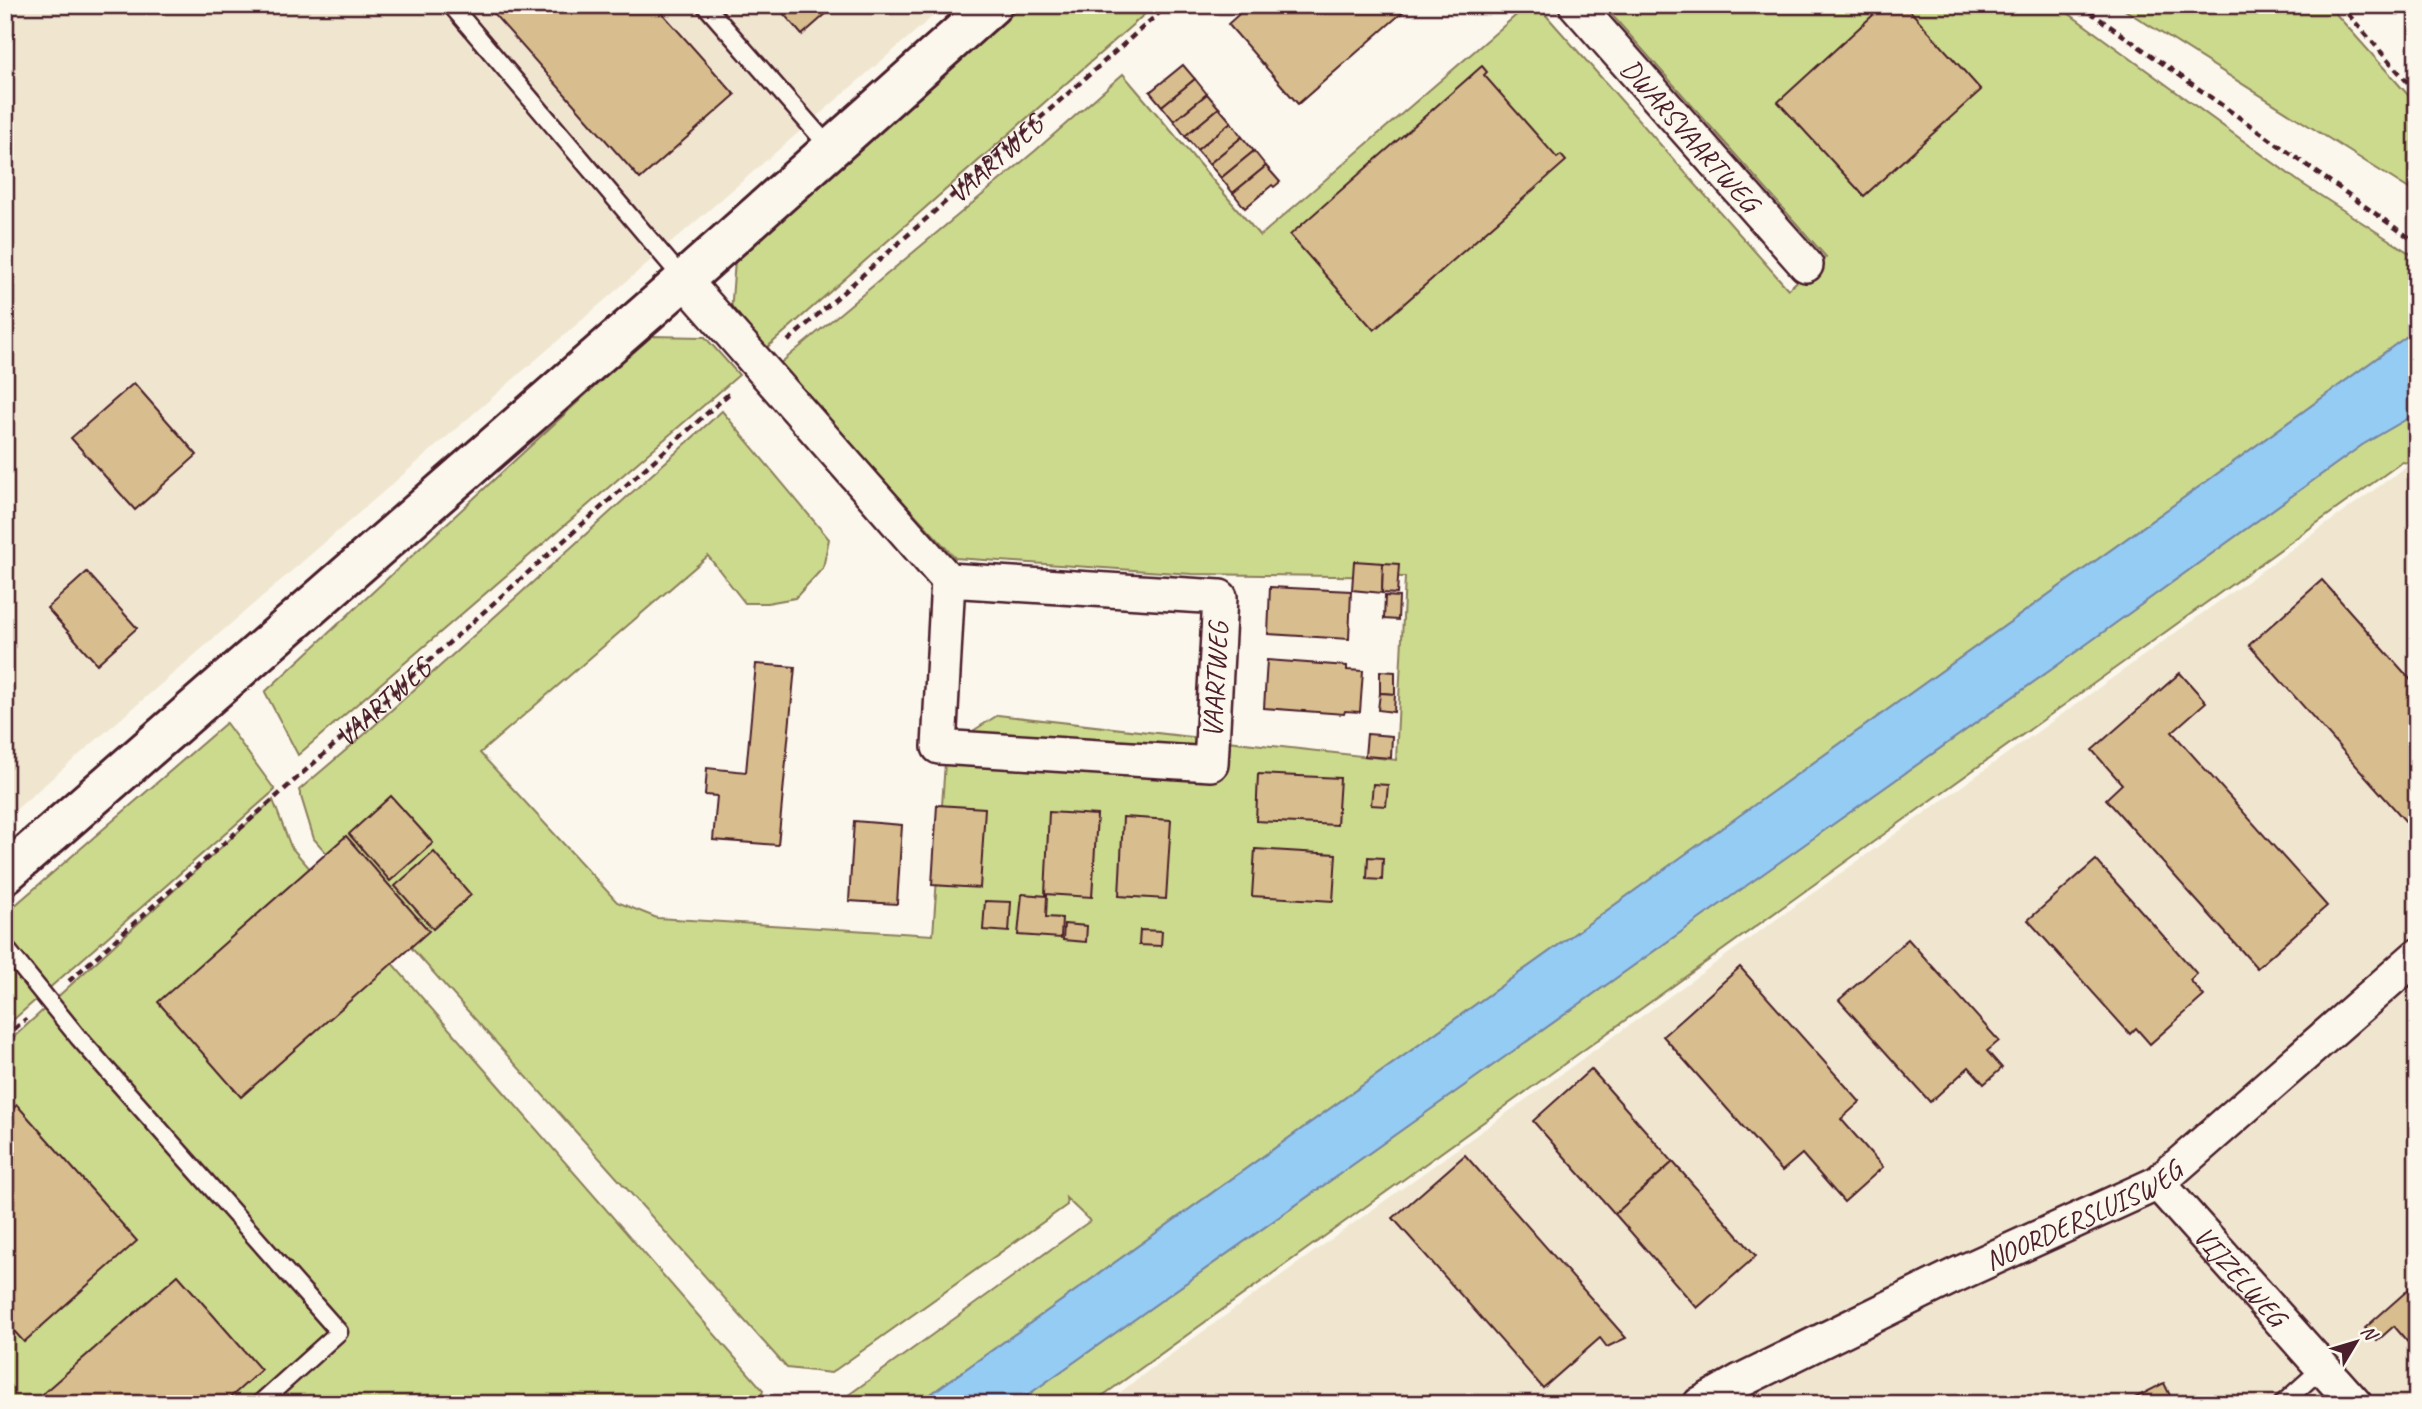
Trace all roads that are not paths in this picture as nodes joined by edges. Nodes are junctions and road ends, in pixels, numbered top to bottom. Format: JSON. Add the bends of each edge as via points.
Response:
{"nodes":[{"id":1,"x":451,"y":5,"type":"edge"},
{"id":2,"x":705,"y":5,"type":"edge"},
{"id":3,"x":1576,"y":5,"type":"edge"},
{"id":4,"x":981,"y":9,"type":"edge"},
{"id":5,"x":831,"y":149,"type":"junction"},
{"id":6,"x":1806,"y":265,"type":"dead end"},
{"id":7,"x":684,"y":280,"type":"junction"},
{"id":8,"x":948,"y":580,"type":"junction"},
{"id":9,"x":5,"y":874,"type":"edge"},
{"id":10,"x":5,"y":947,"type":"edge"},
{"id":11,"x":2417,"y":956,"type":"edge"},
{"id":12,"x":2158,"y":1183,"type":"junction"},
{"id":13,"x":2323,"y":1367,"type":"junction"},
{"id":14,"x":259,"y":1404,"type":"edge"},
{"id":15,"x":1700,"y":1404,"type":"edge"},
{"id":16,"x":2282,"y":1404,"type":"edge"},
{"id":17,"x":2355,"y":1404,"type":"edge"}],
"edges":[{"from":1,"to":7,"type":"lane"},
{"from":2,"to":5,"type":"lane"},
{"from":3,"to":6,"type":"street","name":"DWARSVAARTWEG"},
{"from":4,"to":5,"type":"street"},
{"from":5,"to":7,"type":"street"},
{"from":7,"to":8,"type":"street"},
{"from":7,"to":9,"type":"street"},
{"from":8,"to":8,"type":"street","name":"VAARTWEG","via":[[1220,597],[1210,764],[939,747]]},
{"from":10,"to":14,"type":"lane","via":[[78,1037],[339,1332]]},
{"from":11,"to":12,"type":"street","name":"NOORDERSLUISWEG"},
{"from":12,"to":13,"type":"street","name":"VIJZELWEG"},
{"from":12,"to":15,"type":"street","name":"NOORDERSLUISWEG","via":[[1954,1276]]},
{"from":13,"to":16,"type":"lane"},
{"from":13,"to":17,"type":"street","name":"VIJZELWEG"}]}
